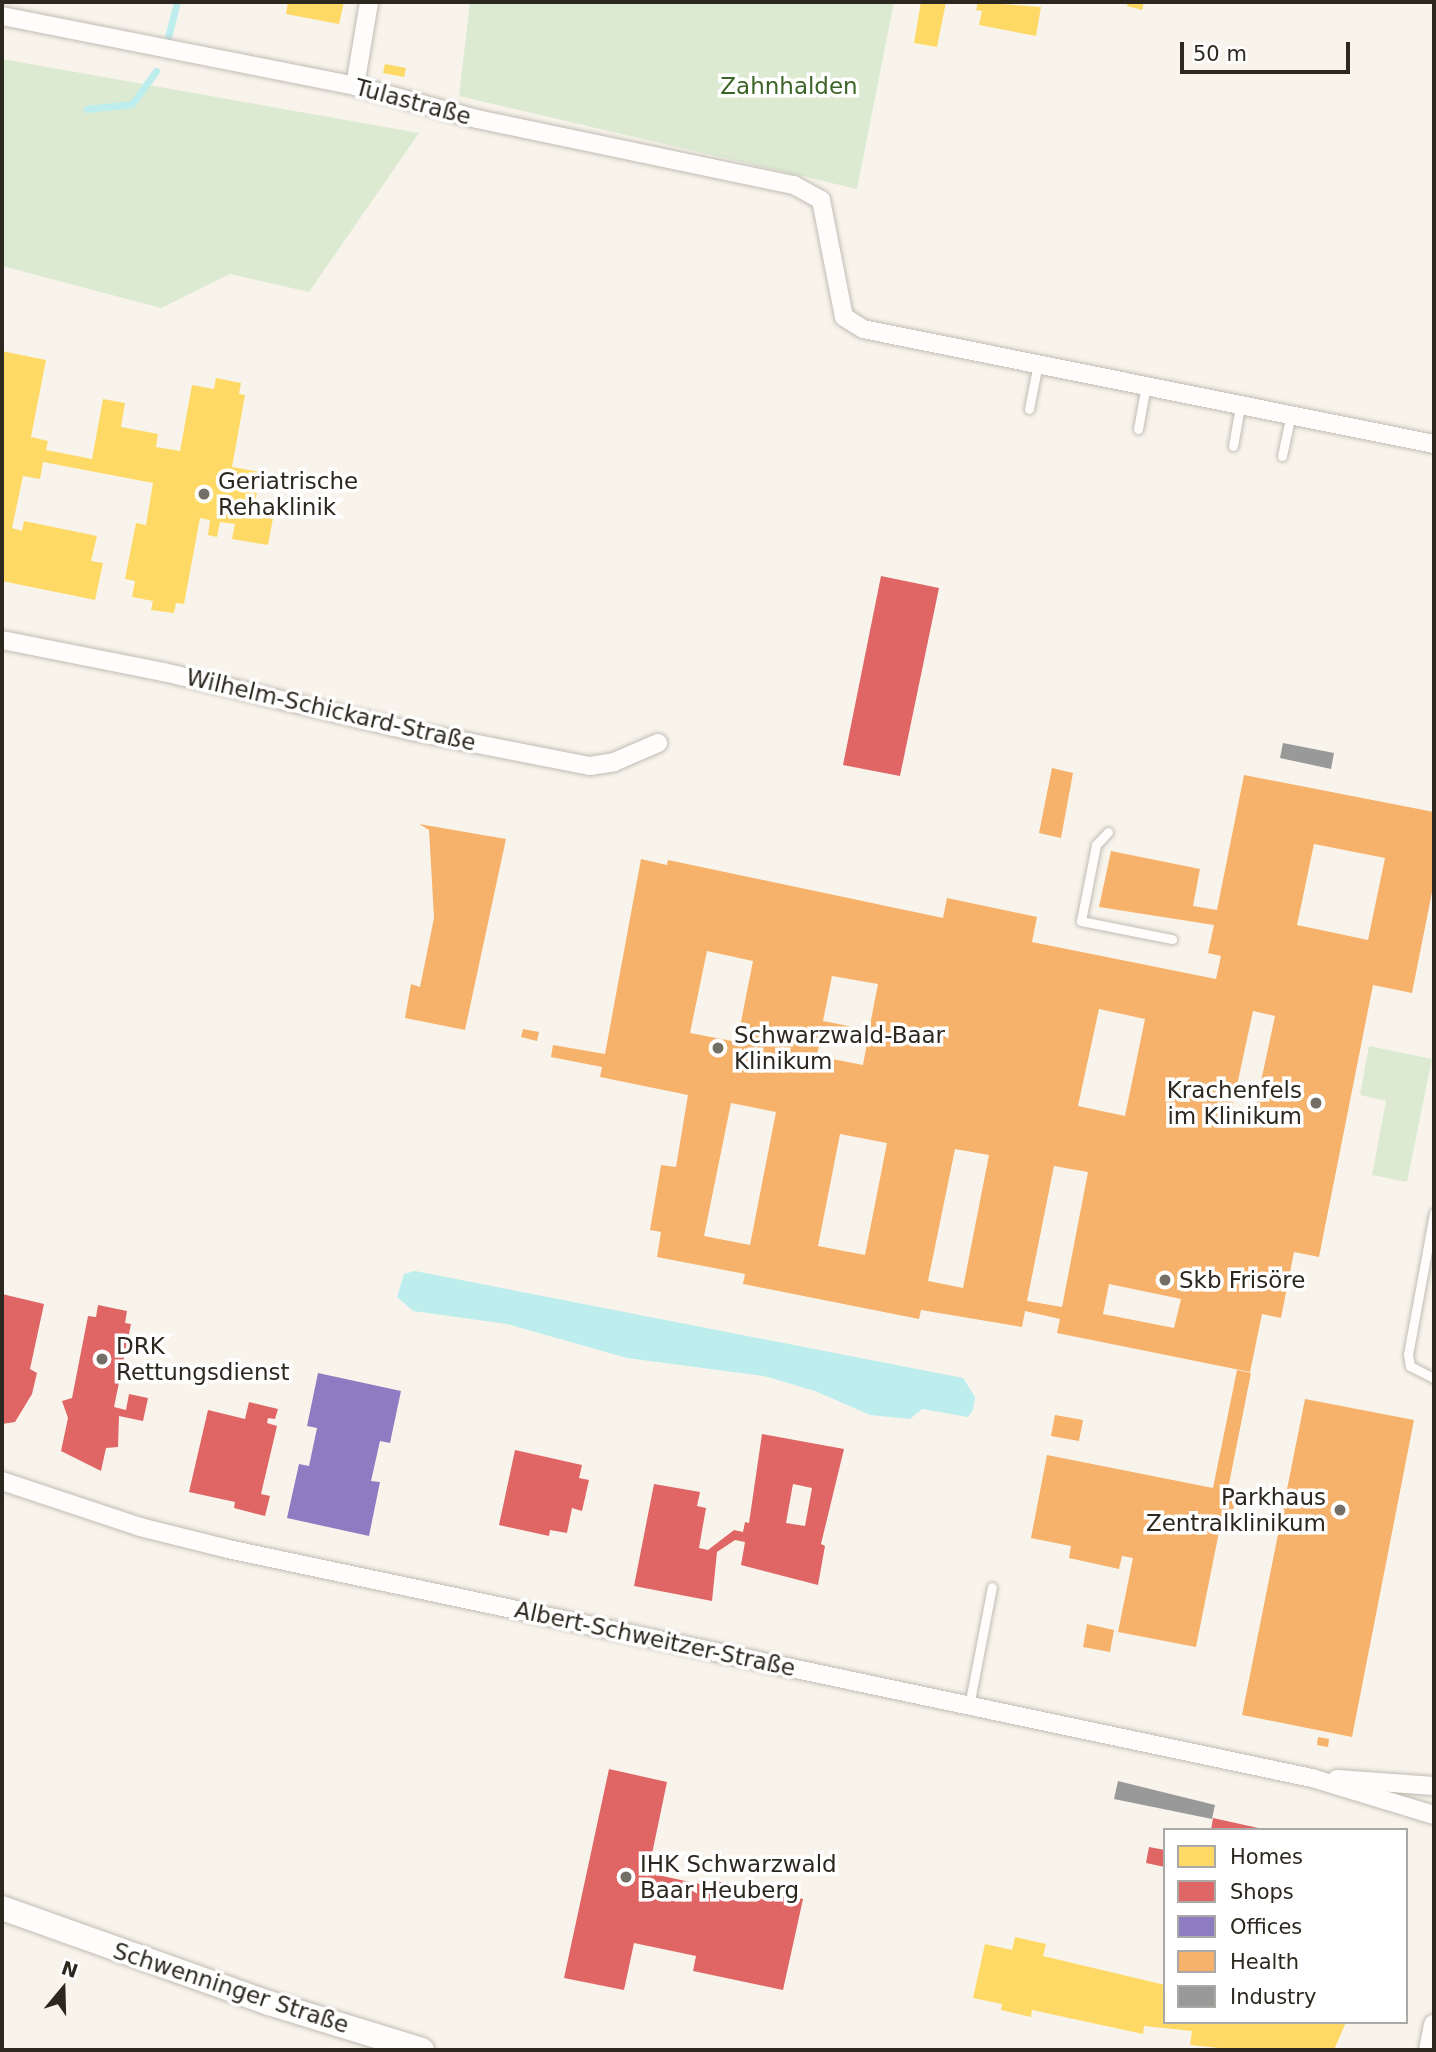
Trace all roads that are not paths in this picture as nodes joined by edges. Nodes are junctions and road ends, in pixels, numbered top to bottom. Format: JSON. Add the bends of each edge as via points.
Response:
{"nodes":[{"id":1,"x":369,"y":2,"type":"edge"},
{"id":2,"x":2,"y":16,"type":"edge"},
{"id":3,"x":355,"y":86,"type":"junction"},
{"id":4,"x":1038,"y":363,"type":"junction"},
{"id":5,"x":1146,"y":385,"type":"junction"},
{"id":6,"x":1240,"y":408,"type":"junction"},
{"id":7,"x":1029,"y":409,"type":"dead end"},
{"id":8,"x":1290,"y":416,"type":"junction"},
{"id":9,"x":1138,"y":429,"type":"dead end"},
{"id":10,"x":1434,"y":444,"type":"edge"},
{"id":11,"x":1233,"y":446,"type":"dead end"},
{"id":12,"x":1282,"y":456,"type":"dead end"},
{"id":13,"x":2,"y":640,"type":"edge"},
{"id":14,"x":658,"y":743,"type":"dead end"},
{"id":15,"x":1108,"y":832,"type":"dead end"},
{"id":16,"x":1172,"y":939,"type":"dead end"},
{"id":17,"x":1434,"y":1213,"type":"edge"},
{"id":18,"x":1434,"y":1377,"type":"edge"},
{"id":19,"x":2,"y":1481,"type":"edge"},
{"id":20,"x":992,"y":1587,"type":"dead end"},
{"id":21,"x":969,"y":1706,"type":"junction"},
{"id":22,"x":1312,"y":1778,"type":"junction"},
{"id":23,"x":1434,"y":1786,"type":"edge"},
{"id":24,"x":1434,"y":1815,"type":"edge"},
{"id":25,"x":2,"y":1908,"type":"edge"},
{"id":26,"x":1434,"y":2024,"type":"edge"},
{"id":27,"x":422,"y":2050,"type":"edge"},
{"id":28,"x":1429,"y":2050,"type":"edge"}],
"edges":[{"from":1,"to":3,"type":"street"},
{"from":2,"to":3,"type":"street","name":"Tulastraße"},
{"from":3,"to":4,"type":"street","name":"Tulastraße","via":[[477,119],[794,185],[821,200],[844,317],[863,329]]},
{"from":4,"to":5,"type":"street"},
{"from":4,"to":7,"type":"lane"},
{"from":5,"to":6,"type":"street"},
{"from":5,"to":9,"type":"lane"},
{"from":6,"to":8,"type":"street"},
{"from":6,"to":11,"type":"lane"},
{"from":8,"to":10,"type":"street"},
{"from":8,"to":12,"type":"lane"},
{"from":13,"to":14,"type":"street","name":"Wilhelm-Schickard-Straße","via":[[164,672],[411,731],[590,765],[614,762]]},
{"from":15,"to":16,"type":"lane","via":[[1096,845],[1081,921]]},
{"from":17,"to":18,"type":"lane","via":[[1408,1354],[1410,1366]]},
{"from":19,"to":21,"type":"street","name":"Albert-Schweitzer-Straße","via":[[140,1527],[228,1549]]},
{"from":20,"to":21,"type":"lane"},
{"from":21,"to":22,"type":"street","name":"Albert-Schweitzer-Straße"},
{"from":22,"to":23,"type":"street","name":"Albert-Schweitzer-Straße"},
{"from":22,"to":24,"type":"street","name":"Albert-Schweitzer-Straße"},
{"from":25,"to":27,"type":"main road","name":"Schwenninger Straße","via":[[257,1999]]},
{"from":26,"to":28,"type":"street"}]}
